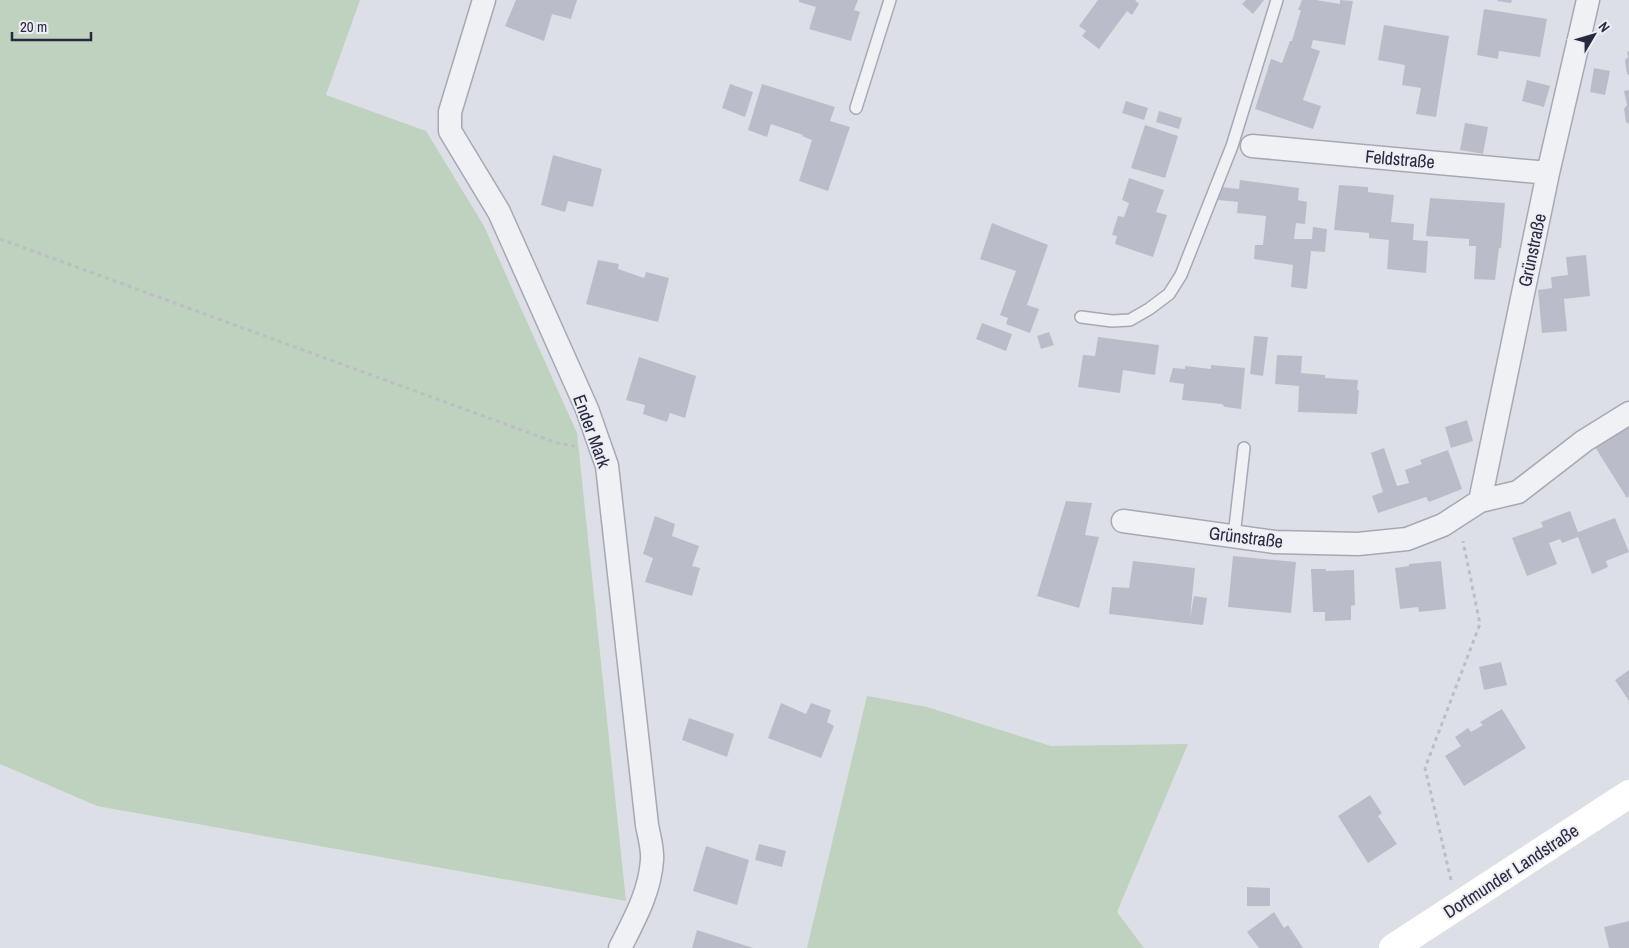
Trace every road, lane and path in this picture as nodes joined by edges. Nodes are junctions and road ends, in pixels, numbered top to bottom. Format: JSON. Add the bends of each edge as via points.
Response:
{"nodes":[{"id":1,"x":484,"y":0,"type":"edge"},
{"id":2,"x":890,"y":0,"type":"edge"},
{"id":3,"x":1277,"y":0,"type":"edge"},
{"id":4,"x":1588,"y":0,"type":"edge"},
{"id":5,"x":856,"y":108,"type":"dead end"},
{"id":6,"x":1252,"y":146,"type":"dead end"},
{"id":7,"x":1548,"y":173,"type":"junction"},
{"id":8,"x":0,"y":239,"type":"edge"},
{"id":9,"x":1080,"y":317,"type":"dead end"},
{"id":10,"x":1629,"y":413,"type":"edge"},
{"id":11,"x":1244,"y":448,"type":"dead end"},
{"id":12,"x":601,"y":450,"type":"junction"},
{"id":13,"x":1480,"y":501,"type":"junction"},
{"id":14,"x":1457,"y":516,"type":"junction"},
{"id":15,"x":1123,"y":521,"type":"dead end"},
{"id":16,"x":1234,"y":536,"type":"junction"},
{"id":17,"x":1629,"y":794,"type":"edge"},
{"id":18,"x":1457,"y":906,"type":"junction"},
{"id":19,"x":620,"y":948,"type":"edge"},
{"id":20,"x":1393,"y":948,"type":"edge"}],
"edges":[{"from":1,"to":12,"type":"street","name":"Ender Mark","via":[[450,112],[450,131],[499,212]]},
{"from":2,"to":5,"type":"lane"},
{"from":3,"to":9,"type":"lane","via":[[1232,146],[1173,288],[1149,309],[1130,320]]},
{"from":4,"to":7,"type":"street","name":"Grünstraße"},
{"from":6,"to":7,"type":"street","name":"Feldstraße"},
{"from":7,"to":13,"type":"street","name":"Grünstraße"},
{"from":8,"to":12,"type":"path","via":[[557,443]]},
{"from":10,"to":13,"type":"street","name":"Grünstraße","via":[[1584,441],[1518,492]]},
{"from":11,"to":16,"type":"lane"},
{"from":12,"to":19,"type":"street","name":"Ender Mark","via":[[607,466],[613,509],[652,858],[649,882]]},
{"from":13,"to":14,"type":"street","name":"Grünstraße"},
{"from":14,"to":16,"type":"street","name":"Grünstraße","via":[[1407,539],[1358,544],[1275,542]]},
{"from":14,"to":18,"type":"path","via":[[1480,624],[1425,768]]},
{"from":15,"to":16,"type":"street","name":"Grünstraße"},
{"from":17,"to":18,"type":"main road","name":"Dortmunder Landstraße"},
{"from":18,"to":20,"type":"main road","name":"Dortmunder Landstraße"}]}
